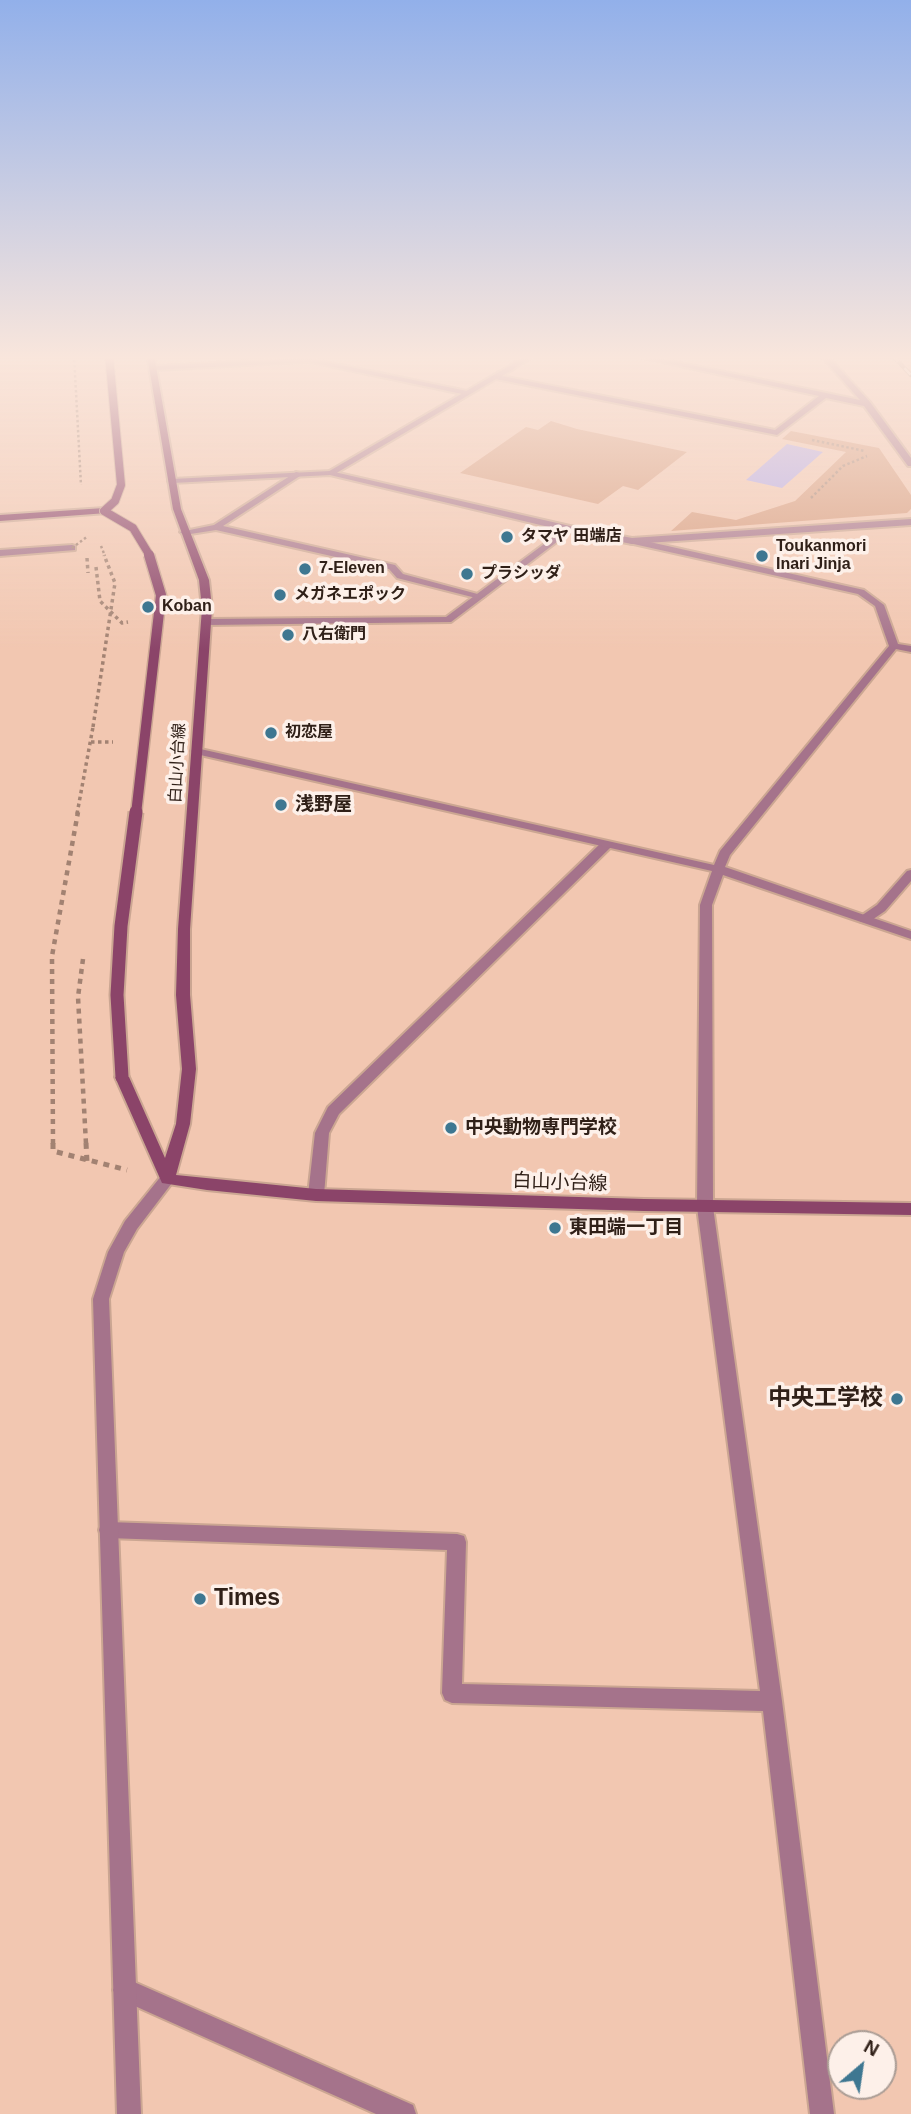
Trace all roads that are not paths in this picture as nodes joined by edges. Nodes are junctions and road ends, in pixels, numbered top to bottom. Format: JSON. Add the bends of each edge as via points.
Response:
{"nodes":[{"id":1,"x":118,"y":454,"type":"edge"},
{"id":2,"x":168,"y":454,"type":"edge"},
{"id":3,"x":363,"y":454,"type":"edge"},
{"id":4,"x":330,"y":473,"type":"junction"},
{"id":5,"x":299,"y":474,"type":"junction"},
{"id":6,"x":172,"y":481,"type":"junction"},
{"id":7,"x":104,"y":512,"type":"junction"},
{"id":8,"x":0,"y":518,"type":"edge"},
{"id":9,"x":911,"y":522,"type":"edge"},
{"id":10,"x":216,"y":527,"type":"junction"},
{"id":11,"x":570,"y":530,"type":"junction"},
{"id":12,"x":184,"y":532,"type":"junction"},
{"id":13,"x":632,"y":541,"type":"junction"},
{"id":14,"x":72,"y":548,"type":"road end"},
{"id":15,"x":0,"y":553,"type":"edge"},
{"id":16,"x":480,"y":596,"type":"junction"},
{"id":17,"x":206,"y":622,"type":"junction"},
{"id":18,"x":894,"y":646,"type":"junction"},
{"id":19,"x":911,"y":649,"type":"edge"},
{"id":20,"x":196,"y":751,"type":"junction"},
{"id":21,"x":606,"y":845,"type":"junction"},
{"id":22,"x":718,"y":869,"type":"junction"},
{"id":23,"x":911,"y":874,"type":"edge"},
{"id":24,"x":865,"y":919,"type":"junction"},
{"id":25,"x":911,"y":935,"type":"edge"},
{"id":26,"x":167,"y":1179,"type":"junction"},
{"id":27,"x":316,"y":1195,"type":"junction"},
{"id":28,"x":705,"y":1207,"type":"junction"},
{"id":29,"x":911,"y":1209,"type":"edge"},
{"id":30,"x":108,"y":1530,"type":"junction"},
{"id":31,"x":772,"y":1701,"type":"junction"},
{"id":32,"x":125,"y":1990,"type":"junction"},
{"id":33,"x":129,"y":2114,"type":"edge"},
{"id":34,"x":404,"y":2114,"type":"edge"},
{"id":35,"x":822,"y":2114,"type":"edge"}],
"edges":[{"from":1,"to":7,"type":"main road","bridge":true,"via":[[121,485]]},
{"from":2,"to":6,"type":"main road","name":"白山小台線"},
{"from":3,"to":4,"type":"street"},
{"from":4,"to":5,"type":"street"},
{"from":4,"to":11,"type":"street"},
{"from":5,"to":6,"type":"street"},
{"from":5,"to":10,"type":"street"},
{"from":6,"to":12,"type":"main road","name":"白山小台線"},
{"from":7,"to":8,"type":"main road"},
{"from":7,"to":26,"type":"main road","name":"白山小台線","bridge":true,"via":[[133,528],[143,540],[158,573],[161,595],[121,926],[117,995],[122,1077]]},
{"from":9,"to":13,"type":"street"},
{"from":10,"to":12,"type":"street"},
{"from":10,"to":16,"type":"street","via":[[392,567],[400,576]]},
{"from":11,"to":13,"type":"street"},
{"from":11,"to":16,"type":"street"},
{"from":12,"to":17,"type":"main road","name":"白山小台線","via":[[204,580]]},
{"from":13,"to":18,"type":"street","via":[[861,592],[879,605]]},
{"from":14,"to":15,"type":"street"},
{"from":16,"to":17,"type":"street","via":[[448,620]]},
{"from":17,"to":20,"type":"main road","name":"白山小台線"},
{"from":18,"to":19,"type":"street"},
{"from":18,"to":22,"type":"street","via":[[724,854]]},
{"from":20,"to":21,"type":"street"},
{"from":20,"to":26,"type":"main road","name":"白山小台線","via":[[184,929],[189,1069],[183,1124]]},
{"from":21,"to":22,"type":"street"},
{"from":21,"to":27,"type":"street","via":[[333,1111],[322,1133]]},
{"from":22,"to":24,"type":"street"},
{"from":22,"to":28,"type":"street","via":[[706,905]]},
{"from":23,"to":24,"type":"street"},
{"from":24,"to":25,"type":"street"},
{"from":26,"to":27,"type":"main road","name":"白山小台線"},
{"from":26,"to":30,"type":"street","via":[[116,1252],[101,1298]]},
{"from":27,"to":28,"type":"main road","name":"白山小台線"},
{"from":28,"to":29,"type":"main road","name":"白山小台線"},
{"from":28,"to":31,"type":"street"},
{"from":30,"to":31,"type":"street","via":[[457,1542],[452,1693]]},
{"from":30,"to":32,"type":"street"},
{"from":31,"to":35,"type":"street"},
{"from":32,"to":33,"type":"street"},
{"from":32,"to":34,"type":"street"}]}
